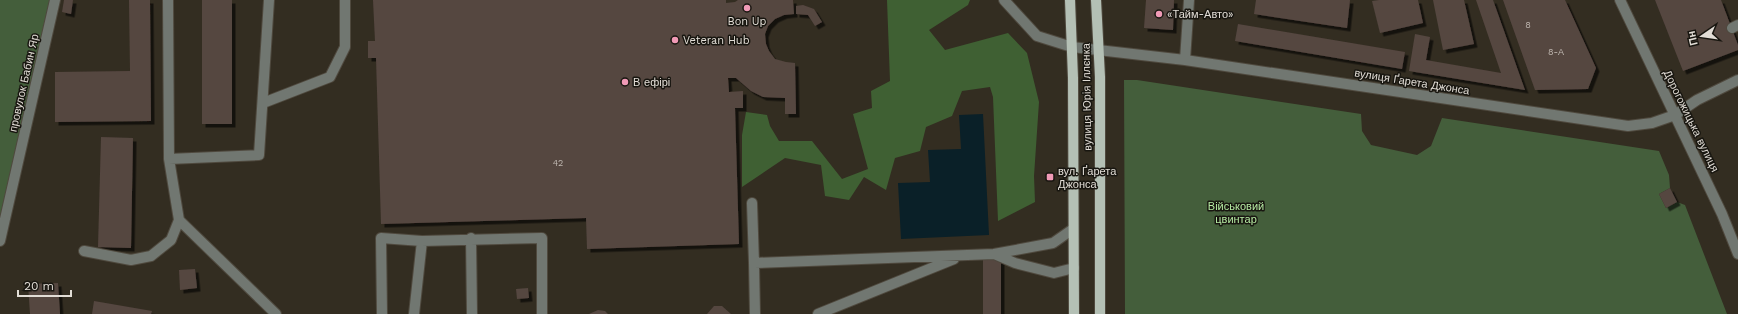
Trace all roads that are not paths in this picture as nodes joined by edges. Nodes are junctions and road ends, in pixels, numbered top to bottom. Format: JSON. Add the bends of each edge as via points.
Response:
{"nodes":[{"id":1,"x":55,"y":0,"type":"edge"},
{"id":2,"x":168,"y":0,"type":"edge"},
{"id":3,"x":269,"y":0,"type":"edge"},
{"id":4,"x":345,"y":0,"type":"edge"},
{"id":5,"x":1004,"y":0,"type":"edge"},
{"id":6,"x":1070,"y":0,"type":"edge"},
{"id":7,"x":1096,"y":0,"type":"edge"},
{"id":8,"x":1189,"y":0,"type":"edge"},
{"id":9,"x":1620,"y":0,"type":"edge"},
{"id":10,"x":1072,"y":47,"type":"junction"},
{"id":11,"x":1099,"y":51,"type":"junction"},
{"id":12,"x":1185,"y":60,"type":"junction"},
{"id":13,"x":1738,"y":80,"type":"edge"},
{"id":14,"x":263,"y":103,"type":"junction"},
{"id":15,"x":1675,"y":115,"type":"junction"},
{"id":16,"x":169,"y":159,"type":"junction"},
{"id":17,"x":752,"y":203,"type":"dead end"},
{"id":18,"x":179,"y":220,"type":"junction"},
{"id":19,"x":1073,"y":229,"type":"junction"},
{"id":20,"x":471,"y":238,"type":"junction"},
{"id":21,"x":422,"y":241,"type":"junction"},
{"id":22,"x":0,"y":242,"type":"edge"},
{"id":23,"x":84,"y":251,"type":"dead end"},
{"id":24,"x":994,"y":254,"type":"junction"},
{"id":25,"x":1738,"y":254,"type":"edge"},
{"id":26,"x":961,"y":256,"type":"junction"},
{"id":27,"x":754,"y":263,"type":"junction"},
{"id":28,"x":1074,"y":268,"type":"junction"},
{"id":29,"x":276,"y":314,"type":"edge"},
{"id":30,"x":382,"y":314,"type":"edge"},
{"id":31,"x":414,"y":314,"type":"edge"},
{"id":32,"x":472,"y":314,"type":"edge"},
{"id":33,"x":542,"y":314,"type":"edge"},
{"id":34,"x":755,"y":314,"type":"edge"},
{"id":35,"x":818,"y":314,"type":"edge"},
{"id":36,"x":1074,"y":314,"type":"edge"},
{"id":37,"x":1100,"y":314,"type":"edge"}],
"edges":[{"from":1,"to":22,"type":"street","name":"провулок Бабин Яр"},
{"from":2,"to":16,"type":"street"},
{"from":3,"to":14,"type":"street"},
{"from":4,"to":14,"type":"street","via":[[345,47],[330,77]]},
{"from":5,"to":10,"type":"street","name":"вулиця Ґарета Джонса","via":[[1037,36]]},
{"from":6,"to":10,"type":"main road","name":"вулиця Юрія Іллєнка"},
{"from":7,"to":11,"type":"main road","name":"вулиця Юрія Іллєнка"},
{"from":8,"to":12,"type":"street"},
{"from":9,"to":15,"type":"street","name":"Дорогожицька вулиця"},
{"from":10,"to":11,"type":"street","name":"вулиця Ґарета Джонса"},
{"from":10,"to":19,"type":"main road","name":"вулиця Юрія Іллєнка"},
{"from":11,"to":12,"type":"street","name":"вулиця Ґарета Джонса"},
{"from":11,"to":37,"type":"main road","name":"вулиця Юрія Іллєнка"},
{"from":12,"to":15,"type":"street","name":"вулиця Ґарета Джонса","via":[[1621,125],[1652,123]]},
{"from":13,"to":15,"type":"street","name":"вулиця Ґарета Джонса","via":[[1697,100]]},
{"from":14,"to":16,"type":"street","via":[[260,155]]},
{"from":15,"to":25,"type":"street","name":"Дорогожицька вулиця"},
{"from":16,"to":18,"type":"street"},
{"from":17,"to":27,"type":"street"},
{"from":18,"to":23,"type":"street","via":[[171,240],[151,256],[131,260]]},
{"from":18,"to":29,"type":"street"},
{"from":19,"to":24,"type":"street","via":[[1053,243]]},
{"from":19,"to":28,"type":"main road","name":"вулиця Юрія Іллєнка"},
{"from":20,"to":21,"type":"street"},
{"from":20,"to":32,"type":"street"},
{"from":20,"to":33,"type":"street","via":[[542,238]]},
{"from":21,"to":30,"type":"street","via":[[381,238]]},
{"from":21,"to":31,"type":"street"},
{"from":24,"to":26,"type":"street"},
{"from":24,"to":28,"type":"street","via":[[1015,263],[1054,273]]},
{"from":26,"to":27,"type":"street"},
{"from":26,"to":35,"type":"street"},
{"from":27,"to":34,"type":"street"},
{"from":28,"to":36,"type":"main road","name":"вулиця Юрія Іллєнка"}]}
